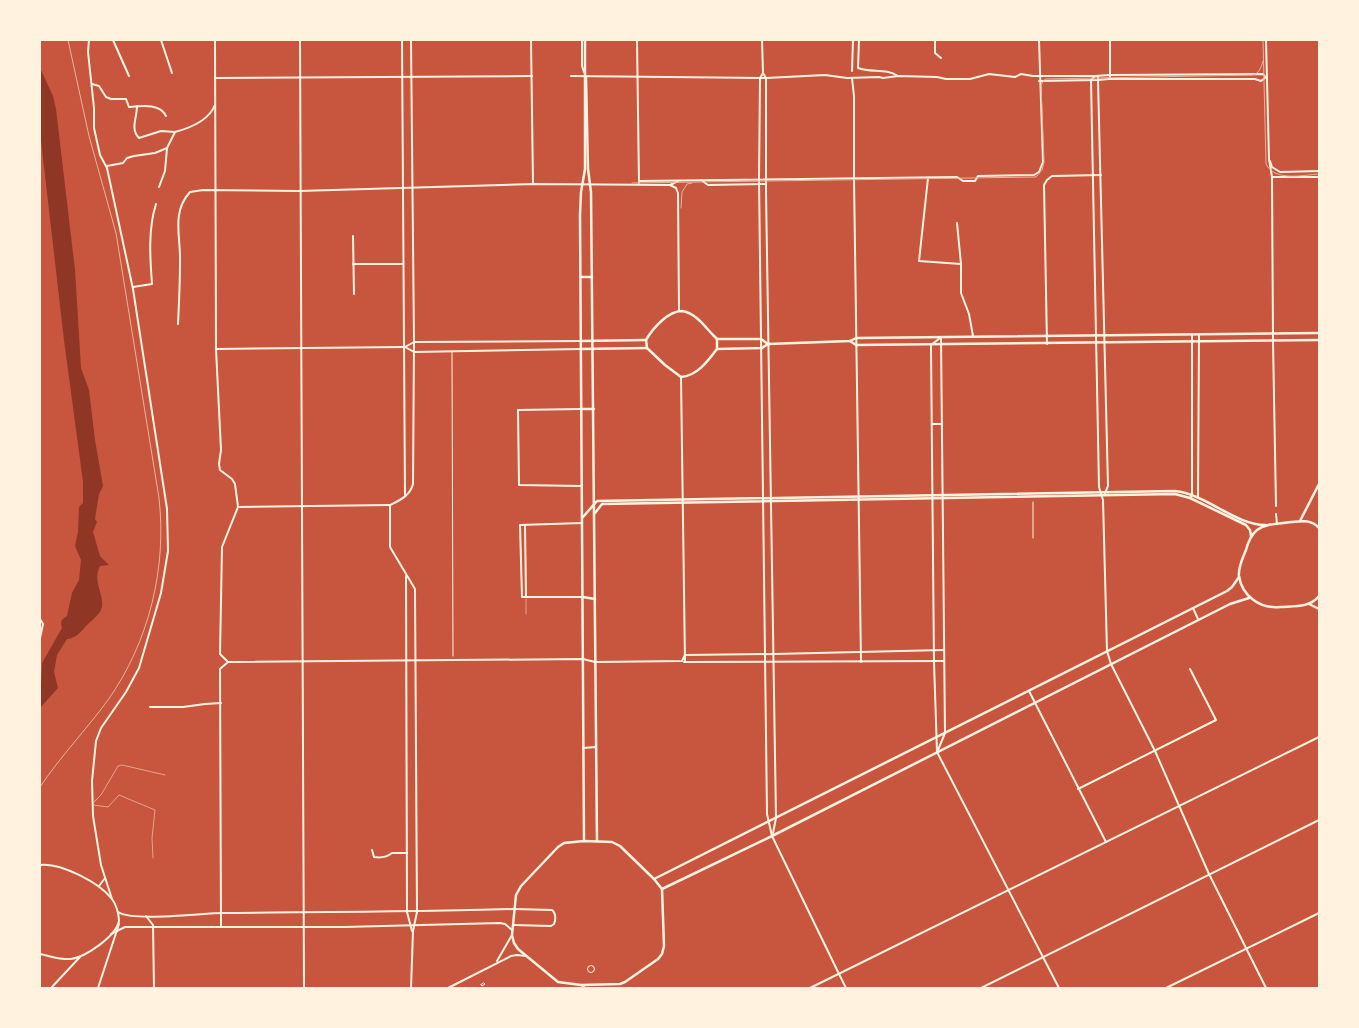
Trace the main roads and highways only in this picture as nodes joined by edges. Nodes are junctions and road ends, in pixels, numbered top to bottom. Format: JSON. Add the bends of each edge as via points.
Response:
{"nodes":[{"id":1,"x":584,"y":40,"type":"edge"},
{"id":2,"x":585,"y":76,"type":"junction"},
{"id":3,"x":581,"y":277,"type":"junction"},
{"id":4,"x":592,"y":277,"type":"junction"},
{"id":5,"x":1319,"y":333,"type":"edge"},
{"id":6,"x":717,"y":339,"type":"junction"},
{"id":7,"x":646,"y":340,"type":"junction"},
{"id":8,"x":1319,"y":340,"type":"edge"},
{"id":9,"x":581,"y":341,"type":"junction"},
{"id":10,"x":593,"y":341,"type":"junction"},
{"id":11,"x":850,"y":342,"type":"junction"},
{"id":12,"x":768,"y":344,"type":"junction"},
{"id":13,"x":593,"y":348,"type":"junction"},
{"id":14,"x":646,"y":348,"type":"junction"},
{"id":15,"x":581,"y":349,"type":"junction"},
{"id":16,"x":717,"y":349,"type":"junction"},
{"id":17,"x":581,"y":409,"type":"junction"},
{"id":18,"x":594,"y":409,"type":"junction"},
{"id":19,"x":1319,"y":484,"type":"edge"},
{"id":20,"x":594,"y":494,"type":"junction"},
{"id":21,"x":1197,"y":499,"type":"junction"},
{"id":22,"x":602,"y":502,"type":"junction"},
{"id":23,"x":683,"y":502,"type":"junction"},
{"id":24,"x":594,"y":504,"type":"junction"},
{"id":25,"x":594,"y":516,"type":"junction"},
{"id":26,"x":582,"y":518,"type":"junction"},
{"id":27,"x":1300,"y":521,"type":"junction"},
{"id":28,"x":1268,"y":525,"type":"junction"},
{"id":29,"x":1319,"y":528,"type":"edge"},
{"id":30,"x":1251,"y":536,"type":"junction"},
{"id":31,"x":1239,"y":577,"type":"junction"},
{"id":32,"x":1319,"y":596,"type":"edge"},
{"id":33,"x":583,"y":597,"type":"junction"},
{"id":34,"x":1249,"y":598,"type":"junction"},
{"id":35,"x":595,"y":599,"type":"junction"},
{"id":36,"x":1309,"y":604,"type":"junction"},
{"id":37,"x":1319,"y":609,"type":"edge"},
{"id":38,"x":597,"y":840,"type":"junction"},
{"id":39,"x":584,"y":841,"type":"junction"},
{"id":40,"x":654,"y":879,"type":"junction"},
{"id":41,"x":662,"y":889,"type":"junction"}],
"edges":[{"from":1,"to":2,"type":"main road"},
{"from":2,"to":3,"type":"main road"},
{"from":2,"to":4,"type":"main road"},
{"from":3,"to":4,"type":"main road"},
{"from":3,"to":9,"type":"main road"},
{"from":4,"to":10,"type":"main road"},
{"from":5,"to":11,"type":"main road","via":[[856,338]]},
{"from":6,"to":7,"type":"main road","via":[[693,315],[679,311],[669,315]]},
{"from":6,"to":12,"type":"main road","via":[[761,339]]},
{"from":6,"to":16,"type":"main road"},
{"from":7,"to":10,"type":"main road"},
{"from":7,"to":14,"type":"main road"},
{"from":8,"to":11,"type":"main road","via":[[941,345],[856,345]]},
{"from":9,"to":10,"type":"main road"},
{"from":9,"to":15,"type":"main road"},
{"from":10,"to":13,"type":"main road"},
{"from":11,"to":12,"type":"main road"},
{"from":12,"to":16,"type":"main road","via":[[762,348]]},
{"from":13,"to":14,"type":"main road"},
{"from":13,"to":15,"type":"main road"},
{"from":13,"to":18,"type":"main road"},
{"from":14,"to":16,"type":"main road","via":[[681,377],[697,370]]},
{"from":15,"to":17,"type":"main road"},
{"from":17,"to":18,"type":"main road"},
{"from":17,"to":26,"type":"main road"},
{"from":18,"to":20,"type":"main road"},
{"from":19,"to":27,"type":"main road"},
{"from":20,"to":22,"type":"main road"},
{"from":20,"to":24,"type":"main road"},
{"from":21,"to":23,"type":"main road","via":[[1175,494],[1103,494]]},
{"from":21,"to":28,"type":"main road","via":[[1251,523]]},
{"from":21,"to":30,"type":"main road","via":[[1246,525]]},
{"from":22,"to":23,"type":"main road"},
{"from":22,"to":24,"type":"main road"},
{"from":23,"to":25,"type":"main road","via":[[602,504]]},
{"from":24,"to":25,"type":"main road"},
{"from":24,"to":26,"type":"main road"},
{"from":25,"to":35,"type":"main road"},
{"from":26,"to":33,"type":"main road"},
{"from":27,"to":28,"type":"main road"},
{"from":27,"to":29,"type":"main road","via":[[1309,521]]},
{"from":28,"to":30,"type":"main road"},
{"from":30,"to":31,"type":"main road"},
{"from":31,"to":34,"type":"main road"},
{"from":31,"to":40,"type":"main road","via":[[1232,587],[1193,608]]},
{"from":32,"to":36,"type":"main road"},
{"from":33,"to":35,"type":"main road"},
{"from":33,"to":39,"type":"main road"},
{"from":34,"to":36,"type":"main road","via":[[1268,607]]},
{"from":34,"to":41,"type":"main road","via":[[1232,602]]},
{"from":35,"to":38,"type":"main road"},
{"from":36,"to":37,"type":"main road"},
{"from":38,"to":39,"type":"main road"},
{"from":38,"to":40,"type":"main road","via":[[620,846]]},
{"from":39,"to":41,"type":"main road","via":[[564,843],[558,847],[516,895],[512,935],[518,949],[558,982],[620,984],[662,954]]},
{"from":40,"to":41,"type":"main road"}]}
